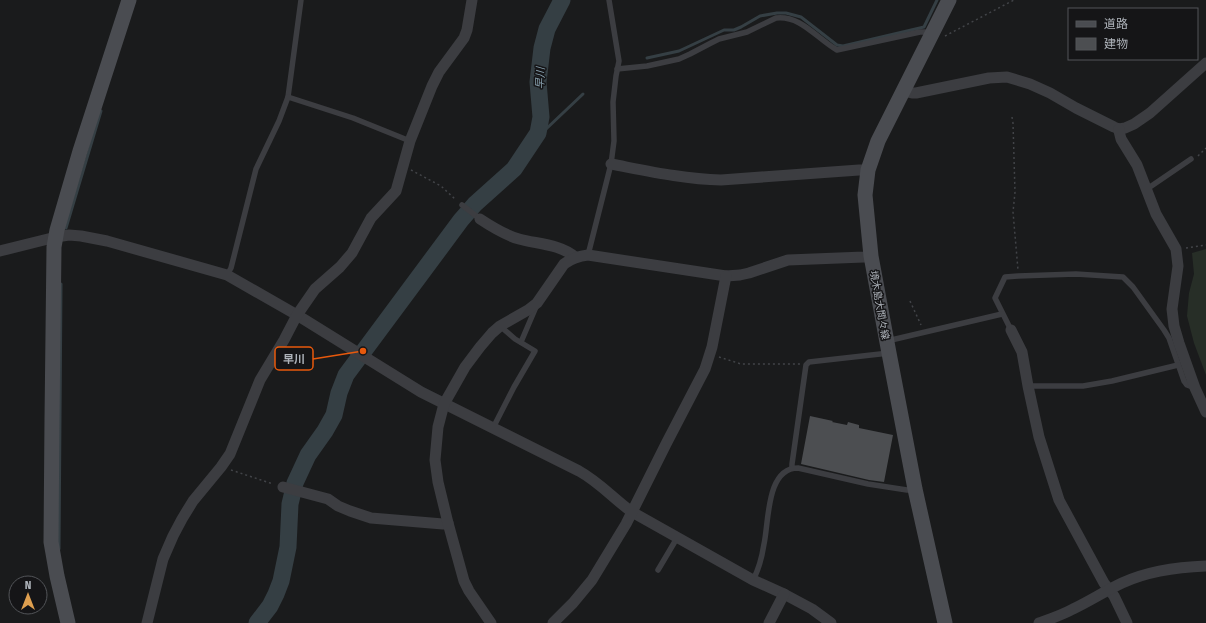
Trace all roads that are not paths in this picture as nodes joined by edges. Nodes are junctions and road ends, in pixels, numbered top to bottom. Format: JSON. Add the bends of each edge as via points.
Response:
{"nodes":[{"id":1,"x":129,"y":0,"type":"edge"},
{"id":2,"x":301,"y":0,"type":"edge"},
{"id":3,"x":472,"y":0,"type":"edge"},
{"id":4,"x":609,"y":0,"type":"edge"},
{"id":5,"x":949,"y":0,"type":"edge"},
{"id":6,"x":930,"y":37,"type":"junction"},
{"id":7,"x":1206,"y":63,"type":"edge"},
{"id":8,"x":618,"y":69,"type":"junction"},
{"id":9,"x":903,"y":90,"type":"junction"},
{"id":10,"x":288,"y":97,"type":"junction"},
{"id":11,"x":1119,"y":129,"type":"junction"},
{"id":12,"x":410,"y":141,"type":"junction"},
{"id":13,"x":1190,"y":159,"type":"road end"},
{"id":14,"x":611,"y":164,"type":"junction"},
{"id":15,"x":868,"y":170,"type":"junction"},
{"id":16,"x":1147,"y":189,"type":"junction"},
{"id":17,"x":462,"y":205,"type":"road end"},
{"id":18,"x":480,"y":219,"type":"joint"},
{"id":19,"x":56,"y":237,"type":"junction"},
{"id":20,"x":0,"y":251,"type":"edge"},
{"id":21,"x":588,"y":255,"type":"junction"},
{"id":22,"x":871,"y":256,"type":"junction"},
{"id":23,"x":575,"y":257,"type":"junction"},
{"id":24,"x":227,"y":275,"type":"junction"},
{"id":25,"x":726,"y":276,"type":"junction"},
{"id":26,"x":537,"y":303,"type":"junction"},
{"id":27,"x":1002,"y":314,"type":"junction"},
{"id":28,"x":297,"y":315,"type":"junction"},
{"id":29,"x":500,"y":326,"type":"junction"},
{"id":30,"x":1011,"y":330,"type":"joint"},
{"id":31,"x":521,"y":342,"type":"junction"},
{"id":32,"x":888,"y":347,"type":"junction"},
{"id":33,"x":1178,"y":365,"type":"junction"},
{"id":34,"x":1028,"y":386,"type":"junction"},
{"id":35,"x":1195,"y":388,"type":"junction"},
{"id":36,"x":444,"y":404,"type":"junction"},
{"id":37,"x":1206,"y":412,"type":"edge"},
{"id":38,"x":493,"y":428,"type":"junction"},
{"id":39,"x":792,"y":468,"type":"junction"},
{"id":40,"x":283,"y":487,"type":"road end"},
{"id":41,"x":915,"y":489,"type":"junction"},
{"id":42,"x":632,"y":512,"type":"junction"},
{"id":43,"x":448,"y":523,"type":"junction"},
{"id":44,"x":677,"y":538,"type":"junction"},
{"id":45,"x":1206,"y":566,"type":"edge"},
{"id":46,"x":658,"y":570,"type":"dead end"},
{"id":47,"x":753,"y":580,"type":"junction"},
{"id":48,"x":1109,"y":589,"type":"junction"},
{"id":49,"x":784,"y":594,"type":"junction"},
{"id":50,"x":68,"y":623,"type":"edge"},
{"id":51,"x":147,"y":623,"type":"edge"},
{"id":52,"x":490,"y":623,"type":"edge"},
{"id":53,"x":553,"y":623,"type":"edge"},
{"id":54,"x":769,"y":623,"type":"edge"},
{"id":55,"x":831,"y":623,"type":"edge"},
{"id":56,"x":945,"y":623,"type":"edge"},
{"id":57,"x":1039,"y":623,"type":"edge"},
{"id":58,"x":1127,"y":623,"type":"edge"}],
"edges":[{"from":1,"to":19,"type":"main road","via":[[80,151]]},
{"from":2,"to":10,"type":"lane"},
{"from":3,"to":12,"type":"street","via":[[464,38],[439,72]]},
{"from":4,"to":8,"type":"lane","via":[[618,53]]},
{"from":5,"to":6,"type":"main road","name":"境木島大間々線"},
{"from":6,"to":8,"type":"lane","via":[[926,32],[920,32],[837,50],[798,22],[780,17],[747,32],[719,39],[679,59]]},
{"from":6,"to":9,"type":"main road","name":"境木島大間々線"},
{"from":7,"to":11,"type":"street","via":[[1150,113],[1134,124]]},
{"from":8,"to":14,"type":"lane","via":[[614,87],[614,141]]},
{"from":9,"to":11,"type":"street","via":[[916,93],[989,78],[1008,78],[1050,93],[1082,112]]},
{"from":9,"to":15,"type":"main road","name":"境木島大間々線","via":[[883,130]]},
{"from":10,"to":12,"type":"lane","via":[[353,118]]},
{"from":10,"to":24,"type":"lane","via":[[256,169],[231,268]]},
{"from":11,"to":16,"type":"street","via":[[1121,139],[1138,165]]},
{"from":12,"to":28,"type":"street","via":[[396,191],[371,218],[352,253],[315,289]]},
{"from":13,"to":16,"type":"lane"},
{"from":14,"to":15,"type":"street","via":[[707,180]]},
{"from":14,"to":21,"type":"lane"},
{"from":15,"to":22,"type":"main road","name":"境木島大間々線","via":[[865,195]]},
{"from":16,"to":35,"type":"street","via":[[1154,209],[1176,249],[1178,266],[1172,304],[1173,318]]},
{"from":17,"to":18,"type":"lane"},
{"from":18,"to":23,"type":"street","via":[[511,236],[566,251]]},
{"from":19,"to":20,"type":"street"},
{"from":19,"to":24,"type":"street","via":[[81,236],[107,241]]},
{"from":19,"to":50,"type":"main road","via":[[51,542]]},
{"from":21,"to":23,"type":"street"},
{"from":21,"to":25,"type":"street"},
{"from":22,"to":25,"type":"street","via":[[792,260],[745,274]]},
{"from":22,"to":32,"type":"main road","name":"境木島大間々線"},
{"from":23,"to":26,"type":"street","via":[[564,264]]},
{"from":24,"to":28,"type":"street"},
{"from":25,"to":42,"type":"street","via":[[705,369]]},
{"from":26,"to":29,"type":"street"},
{"from":26,"to":31,"type":"lane"},
{"from":27,"to":30,"type":"lane"},
{"from":27,"to":32,"type":"lane","via":[[925,332]]},
{"from":27,"to":33,"type":"lane","via":[[995,298],[1005,277],[1076,274],[1123,276],[1134,287],[1169,338]]},
{"from":28,"to":36,"type":"street","via":[[374,364]]},
{"from":28,"to":51,"type":"street","via":[[260,380],[230,454],[193,501],[173,536],[163,559]]},
{"from":29,"to":31,"type":"lane"},
{"from":29,"to":36,"type":"street","via":[[465,367]]},
{"from":30,"to":34,"type":"street","via":[[1022,352]]},
{"from":31,"to":38,"type":"lane","via":[[536,351]]},
{"from":32,"to":39,"type":"lane","via":[[809,362],[806,365]]},
{"from":32,"to":41,"type":"main road","name":"境木島大間々線"},
{"from":33,"to":34,"type":"lane","via":[[1083,386]]},
{"from":33,"to":35,"type":"lane","via":[[1187,385]]},
{"from":34,"to":48,"type":"street","via":[[1039,437],[1059,500]]},
{"from":35,"to":37,"type":"street"},
{"from":36,"to":38,"type":"street"},
{"from":36,"to":43,"type":"street","via":[[438,427],[435,460]]},
{"from":38,"to":42,"type":"street","via":[[587,476]]},
{"from":39,"to":41,"type":"lane","via":[[875,485]]},
{"from":39,"to":47,"type":"lane","via":[[782,475],[773,488],[762,554]]},
{"from":40,"to":43,"type":"street","via":[[328,499],[338,506],[372,518]]},
{"from":41,"to":56,"type":"main road","name":"境木島大間々線"},
{"from":42,"to":44,"type":"street"},
{"from":42,"to":53,"type":"street","via":[[592,580]]},
{"from":43,"to":52,"type":"street","via":[[468,591]]},
{"from":44,"to":46,"type":"lane"},
{"from":44,"to":47,"type":"street"},
{"from":45,"to":48,"type":"street","via":[[1153,573]]},
{"from":47,"to":49,"type":"street"},
{"from":48,"to":57,"type":"street","via":[[1073,609]]},
{"from":48,"to":58,"type":"street"},
{"from":49,"to":54,"type":"street"},
{"from":49,"to":55,"type":"street"}]}
